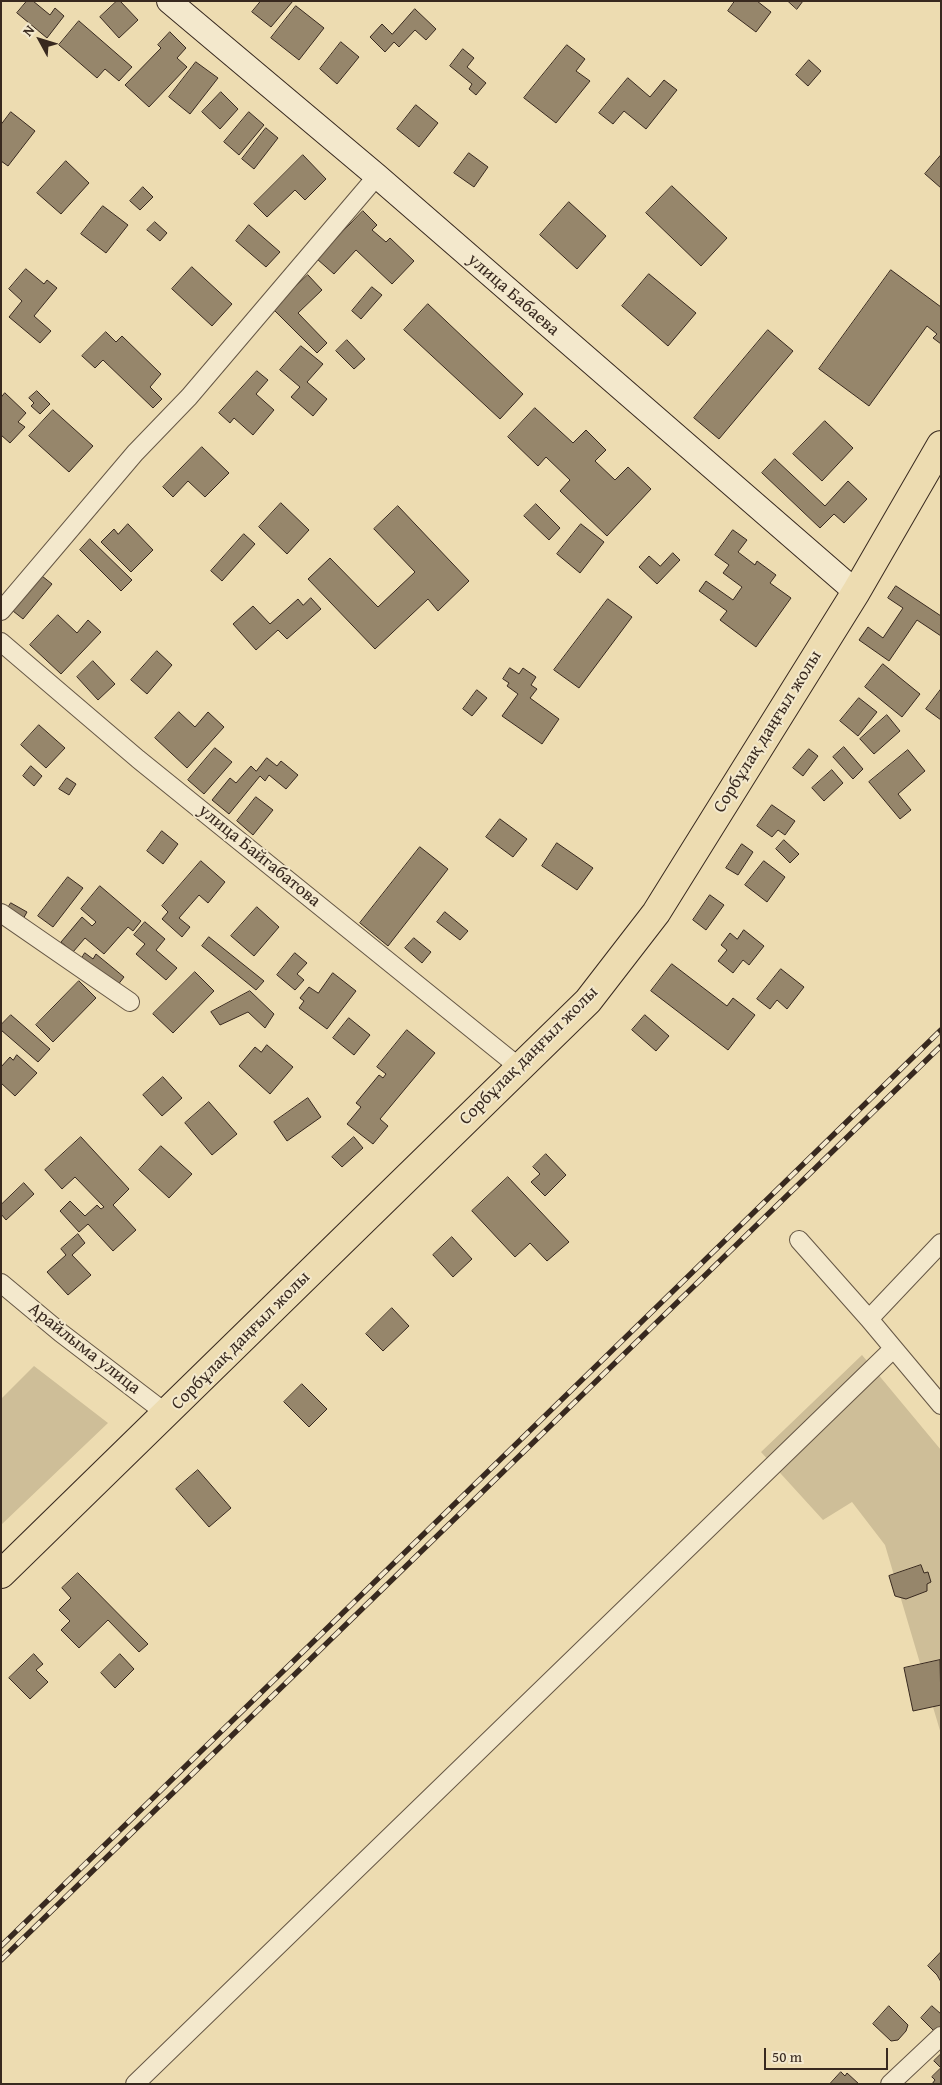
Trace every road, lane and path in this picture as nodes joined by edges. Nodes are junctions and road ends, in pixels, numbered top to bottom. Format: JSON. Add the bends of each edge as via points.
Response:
{"nodes":[{"id":1,"x":168,"y":1,"type":"edge"},
{"id":2,"x":377,"y":176,"type":"junction"},
{"id":3,"x":941,"y":445,"type":"edge"},
{"id":4,"x":856,"y":592,"type":"junction"},
{"id":5,"x":1,"y":611,"type":"edge"},
{"id":6,"x":1,"y":642,"type":"edge"},
{"id":7,"x":1,"y":913,"type":"edge"},
{"id":8,"x":130,"y":1002,"type":"dead end"},
{"id":9,"x":519,"y":1067,"type":"junction"},
{"id":10,"x":799,"y":1240,"type":"dead end"},
{"id":11,"x":941,"y":1243,"type":"edge"},
{"id":12,"x":1,"y":1283,"type":"edge"},
{"id":13,"x":869,"y":1319,"type":"junction"},
{"id":14,"x":892,"y":1349,"type":"junction"},
{"id":15,"x":941,"y":1405,"type":"edge"},
{"id":16,"x":167,"y":1414,"type":"junction"},
{"id":17,"x":1,"y":1574,"type":"edge"},
{"id":18,"x":941,"y":2036,"type":"edge"},
{"id":19,"x":136,"y":2084,"type":"edge"},
{"id":20,"x":890,"y":2084,"type":"edge"}],
"edges":[{"from":1,"to":2,"type":"street","name":"улица Бабаева"},
{"from":2,"to":4,"type":"street","name":"улица Бабаева"},
{"from":2,"to":5,"type":"street"},
{"from":3,"to":4,"type":"main road","name":"Сорбұлақ даңғыл жолы"},
{"from":4,"to":9,"type":"main road","name":"Сорбұлақ даңғыл жолы","via":[[656,913],[588,1001]]},
{"from":6,"to":9,"type":"street","name":"улица Байгабатова","via":[[138,759]]},
{"from":7,"to":8,"type":"street"},
{"from":9,"to":16,"type":"main road","name":"Сорбұлақ даңғыл жолы"},
{"from":10,"to":13,"type":"street"},
{"from":11,"to":13,"type":"street"},
{"from":12,"to":16,"type":"street","name":"Арайлыма улица"},
{"from":13,"to":14,"type":"street"},
{"from":14,"to":15,"type":"street"},
{"from":14,"to":19,"type":"street"},
{"from":16,"to":17,"type":"main road","name":"Сорбұлақ даңғыл жолы"},
{"from":18,"to":20,"type":"street"}]}
